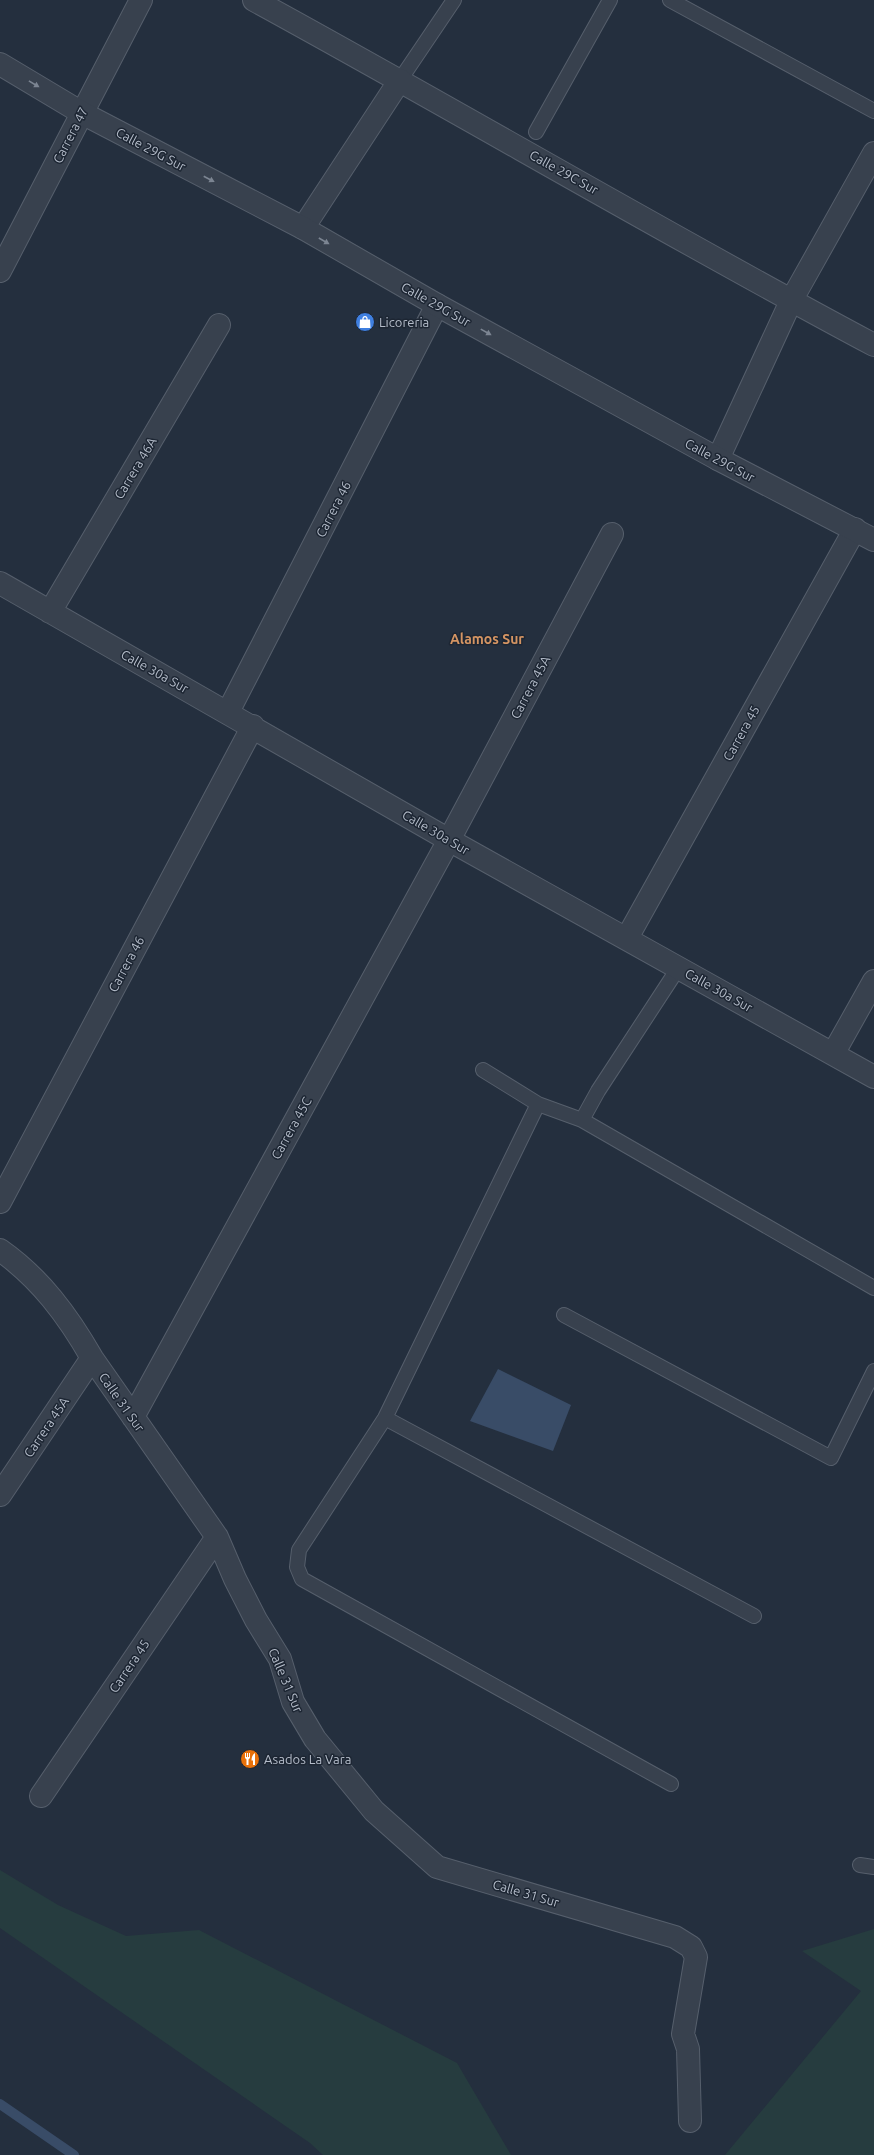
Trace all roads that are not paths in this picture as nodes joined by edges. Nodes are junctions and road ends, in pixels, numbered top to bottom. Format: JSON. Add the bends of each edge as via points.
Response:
{"nodes":[{"id":1,"x":141,"y":0,"type":"edge"},
{"id":2,"x":254,"y":0,"type":"edge"},
{"id":3,"x":454,"y":0,"type":"edge"},
{"id":4,"x":610,"y":0,"type":"edge"},
{"id":5,"x":670,"y":0,"type":"edge"},
{"id":6,"x":0,"y":64,"type":"edge"},
{"id":7,"x":400,"y":80,"type":"junction"},
{"id":8,"x":874,"y":111,"type":"edge"},
{"id":9,"x":82,"y":113,"type":"junction"},
{"id":10,"x":536,"y":132,"type":"dead end"},
{"id":11,"x":874,"y":153,"type":"edge"},
{"id":12,"x":303,"y":228,"type":"junction"},
{"id":13,"x":0,"y":271,"type":"edge"},
{"id":14,"x":791,"y":301,"type":"junction"},
{"id":15,"x":437,"y":305,"type":"junction"},
{"id":16,"x":220,"y":325,"type":"dead end"},
{"id":17,"x":874,"y":345,"type":"edge"},
{"id":18,"x":718,"y":459,"type":"junction"},
{"id":19,"x":855,"y":529,"type":"junction"},
{"id":20,"x":612,"y":534,"type":"dead end"},
{"id":21,"x":874,"y":540,"type":"edge"},
{"id":22,"x":0,"y":583,"type":"edge"},
{"id":23,"x":50,"y":612,"type":"junction"},
{"id":24,"x":228,"y":712,"type":"junction"},
{"id":25,"x":253,"y":726,"type":"junction"},
{"id":26,"x":449,"y":840,"type":"junction"},
{"id":27,"x":627,"y":938,"type":"junction"},
{"id":28,"x":679,"y":967,"type":"junction"},
{"id":29,"x":874,"y":981,"type":"edge"},
{"id":30,"x":833,"y":1054,"type":"junction"},
{"id":31,"x":483,"y":1070,"type":"dead end"},
{"id":32,"x":874,"y":1077,"type":"edge"},
{"id":33,"x":538,"y":1104,"type":"junction"},
{"id":34,"x":582,"y":1120,"type":"junction"},
{"id":35,"x":0,"y":1202,"type":"edge"},
{"id":36,"x":0,"y":1250,"type":"edge"},
{"id":37,"x":874,"y":1288,"type":"edge"},
{"id":38,"x":564,"y":1315,"type":"dead end"},
{"id":39,"x":92,"y":1358,"type":"junction"},
{"id":40,"x":874,"y":1371,"type":"edge"},
{"id":41,"x":133,"y":1417,"type":"junction"},
{"id":42,"x":385,"y":1418,"type":"junction"},
{"id":43,"x":0,"y":1495,"type":"edge"},
{"id":44,"x":217,"y":1537,"type":"junction"},
{"id":45,"x":754,"y":1616,"type":"dead end"},
{"id":46,"x":671,"y":1784,"type":"dead end"},
{"id":47,"x":41,"y":1796,"type":"dead end"},
{"id":48,"x":860,"y":1865,"type":"dead end"},
{"id":49,"x":874,"y":1867,"type":"edge"},
{"id":50,"x":690,"y":2122,"type":"dead end"}],
"edges":[{"from":1,"to":9,"type":"street","name":"Carrera 47"},
{"from":2,"to":7,"type":"street","name":"Calle 29C Sur"},
{"from":3,"to":7,"type":"lane"},
{"from":4,"to":10,"type":"lane"},
{"from":5,"to":8,"type":"lane"},
{"from":6,"to":9,"type":"street","name":"Calle 29G Sur","one_way":true},
{"from":7,"to":12,"type":"street"},
{"from":7,"to":14,"type":"street","name":"Calle 29C Sur"},
{"from":9,"to":12,"type":"street","name":"Calle 29G Sur","one_way":true},
{"from":9,"to":13,"type":"street","name":"Carrera 47"},
{"from":11,"to":14,"type":"street"},
{"from":12,"to":15,"type":"street","name":"Calle 29G Sur","one_way":true},
{"from":14,"to":17,"type":"street","name":"Calle 29C Sur"},
{"from":14,"to":18,"type":"street"},
{"from":15,"to":18,"type":"street","name":"Calle 29G Sur","one_way":true},
{"from":15,"to":24,"type":"street","name":"Carrera 46"},
{"from":16,"to":23,"type":"street","name":"Carrera 46A"},
{"from":18,"to":19,"type":"street","name":"Calle 29G Sur"},
{"from":19,"to":21,"type":"street","name":"Calle 29G Sur"},
{"from":19,"to":27,"type":"street","name":"Carrera 45"},
{"from":20,"to":26,"type":"street","name":"Carrera 45A"},
{"from":22,"to":23,"type":"street","name":"Calle 30a Sur"},
{"from":23,"to":24,"type":"street","name":"Calle 30a Sur"},
{"from":24,"to":25,"type":"street","name":"Calle 30a Sur"},
{"from":25,"to":26,"type":"street","name":"Calle 30a Sur"},
{"from":25,"to":35,"type":"street","name":"Carrera 46"},
{"from":26,"to":27,"type":"street","name":"Calle 30a Sur"},
{"from":26,"to":41,"type":"street","name":"Carrera 45C"},
{"from":27,"to":28,"type":"street","name":"Calle 30a Sur"},
{"from":28,"to":30,"type":"street","name":"Calle 30a Sur"},
{"from":28,"to":34,"type":"lane","via":[[598,1091]]},
{"from":29,"to":30,"type":"street"},
{"from":30,"to":32,"type":"street","name":"Calle 30a Sur"},
{"from":31,"to":33,"type":"lane"},
{"from":33,"to":34,"type":"lane"},
{"from":33,"to":42,"type":"lane"},
{"from":34,"to":37,"type":"lane"},
{"from":36,"to":39,"type":"street","name":"Calle 31 Sur","via":[[34,1278],[56,1302],[76,1329]]},
{"from":38,"to":40,"type":"lane","via":[[831,1458]]},
{"from":39,"to":41,"type":"street","name":"Calle 31 Sur"},
{"from":39,"to":43,"type":"street","name":"Carrera 45A"},
{"from":41,"to":44,"type":"street","name":"Calle 31 Sur"},
{"from":42,"to":45,"type":"lane"},
{"from":42,"to":46,"type":"lane","via":[[299,1550],[297,1567],[302,1579]]},
{"from":44,"to":47,"type":"street","name":"Carrera 45"},
{"from":44,"to":50,"type":"street","name":"Calle 31 Sur","via":[[256,1620],[280,1659],[293,1702],[315,1739],[374,1812],[437,1867],[675,1937],[691,1947],[696,1956],[683,2034],[688,2049]]},
{"from":48,"to":49,"type":"lane"}]}
